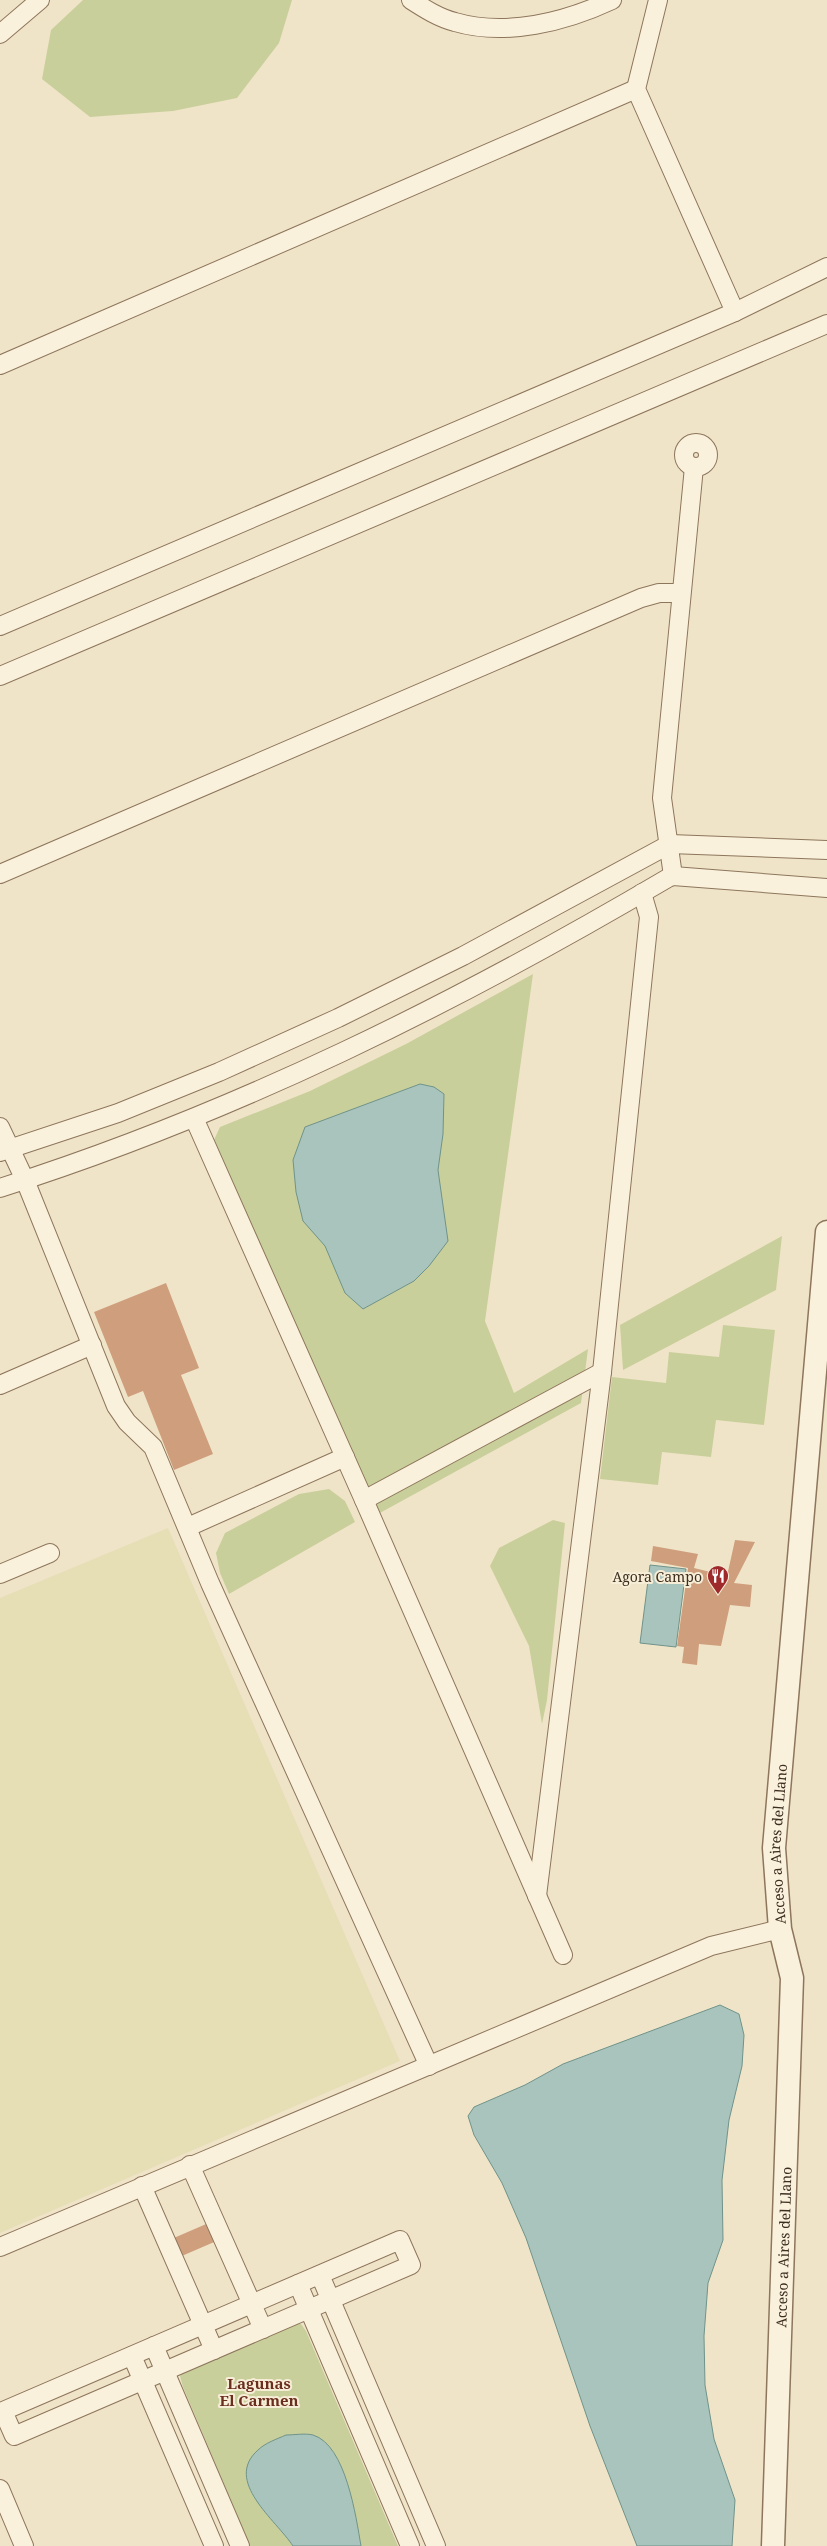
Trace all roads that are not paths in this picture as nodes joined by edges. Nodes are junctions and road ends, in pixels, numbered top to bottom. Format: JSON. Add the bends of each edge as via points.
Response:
{"nodes":[{"id":1,"x":40,"y":0,"type":"edge"},
{"id":2,"x":410,"y":0,"type":"edge"},
{"id":3,"x":612,"y":0,"type":"edge"},
{"id":4,"x":658,"y":0,"type":"edge"},
{"id":5,"x":0,"y":34,"type":"edge"},
{"id":6,"x":636,"y":89,"type":"junction"},
{"id":7,"x":827,"y":267,"type":"edge"},
{"id":8,"x":734,"y":312,"type":"junction"},
{"id":9,"x":827,"y":324,"type":"edge"},
{"id":10,"x":0,"y":365,"type":"edge"},
{"id":11,"x":694,"y":467,"type":"dead end"},
{"id":12,"x":680,"y":593,"type":"junction"},
{"id":13,"x":0,"y":626,"type":"edge"},
{"id":14,"x":0,"y":676,"type":"edge"},
{"id":15,"x":670,"y":844,"type":"junction"},
{"id":16,"x":827,"y":850,"type":"edge"},
{"id":17,"x":0,"y":874,"type":"edge"},
{"id":18,"x":673,"y":876,"type":"junction"},
{"id":19,"x":827,"y":888,"type":"edge"},
{"id":20,"x":642,"y":893,"type":"junction"},
{"id":21,"x":194,"y":1118,"type":"junction"},
{"id":22,"x":0,"y":1127,"type":"edge"},
{"id":23,"x":5,"y":1150,"type":"edge"},
{"id":24,"x":25,"y":1180,"type":"junction"},
{"id":25,"x":0,"y":1188,"type":"edge"},
{"id":26,"x":827,"y":1232,"type":"edge"},
{"id":27,"x":92,"y":1345,"type":"junction"},
{"id":28,"x":602,"y":1372,"type":"junction"},
{"id":29,"x":0,"y":1384,"type":"edge"},
{"id":30,"x":345,"y":1457,"type":"junction"},
{"id":31,"x":364,"y":1500,"type":"junction"},
{"id":32,"x":188,"y":1527,"type":"junction"},
{"id":33,"x":50,"y":1553,"type":"dead end"},
{"id":34,"x":0,"y":1574,"type":"edge"},
{"id":35,"x":537,"y":1896,"type":"junction"},
{"id":36,"x":780,"y":1929,"type":"junction"},
{"id":37,"x":563,"y":1955,"type":"dead end"},
{"id":38,"x":429,"y":2066,"type":"junction"},
{"id":39,"x":190,"y":2165,"type":"junction"},
{"id":40,"x":142,"y":2186,"type":"junction"},
{"id":41,"x":0,"y":2247,"type":"edge"},
{"id":42,"x":320,"y":2275,"type":"junction"},
{"id":43,"x":298,"y":2284,"type":"junction"},
{"id":44,"x":331,"y":2300,"type":"junction"},
{"id":45,"x":252,"y":2304,"type":"junction"},
{"id":46,"x":308,"y":2309,"type":"junction"},
{"id":47,"x":203,"y":2325,"type":"junction"},
{"id":48,"x":263,"y":2329,"type":"junction"},
{"id":49,"x":154,"y":2346,"type":"junction"},
{"id":50,"x":214,"y":2350,"type":"junction"},
{"id":51,"x":132,"y":2356,"type":"junction"},
{"id":52,"x":165,"y":2371,"type":"junction"},
{"id":53,"x":143,"y":2381,"type":"junction"},
{"id":54,"x":0,"y":2489,"type":"edge"},
{"id":55,"x":24,"y":2546,"type":"edge"},
{"id":56,"x":214,"y":2546,"type":"edge"},
{"id":57,"x":240,"y":2546,"type":"edge"},
{"id":58,"x":410,"y":2546,"type":"edge"},
{"id":59,"x":436,"y":2546,"type":"edge"},
{"id":60,"x":773,"y":2546,"type":"edge"}],
"edges":[{"from":1,"to":5,"type":"street"},
{"from":2,"to":3,"type":"street","via":[[455,22],[517,27],[559,20]]},
{"from":4,"to":6,"type":"street"},
{"from":6,"to":8,"type":"street"},
{"from":6,"to":10,"type":"street"},
{"from":7,"to":8,"type":"street"},
{"from":8,"to":13,"type":"street"},
{"from":9,"to":14,"type":"street"},
{"from":11,"to":12,"type":"street"},
{"from":12,"to":15,"type":"street","via":[[662,798]]},
{"from":12,"to":17,"type":"street","via":[[659,592],[641,598]]},
{"from":15,"to":16,"type":"street"},
{"from":15,"to":18,"type":"street"},
{"from":15,"to":23,"type":"street","via":[[462,956],[313,1030],[118,1113]]},
{"from":18,"to":19,"type":"street"},
{"from":18,"to":20,"type":"street"},
{"from":20,"to":21,"type":"street","via":[[518,965],[407,1022],[290,1078]]},
{"from":20,"to":28,"type":"street","via":[[649,916]]},
{"from":21,"to":24,"type":"street"},
{"from":21,"to":30,"type":"street"},
{"from":22,"to":23,"type":"street"},
{"from":23,"to":24,"type":"street"},
{"from":24,"to":25,"type":"street"},
{"from":24,"to":27,"type":"street"},
{"from":26,"to":36,"type":"street","name":"Acceso a Aires del Llano","via":[[774,1848]]},
{"from":27,"to":29,"type":"street"},
{"from":27,"to":32,"type":"street","via":[[116,1406],[127,1422],[153,1447]]},
{"from":28,"to":31,"type":"street"},
{"from":28,"to":35,"type":"street"},
{"from":30,"to":31,"type":"street"},
{"from":30,"to":32,"type":"street"},
{"from":31,"to":35,"type":"street"},
{"from":32,"to":38,"type":"street"},
{"from":33,"to":34,"type":"street"},
{"from":35,"to":37,"type":"street"},
{"from":36,"to":38,"type":"street","via":[[711,1946]]},
{"from":36,"to":60,"type":"street","name":"Acceso a Aires del Llano","via":[[792,1978]]},
{"from":38,"to":39,"type":"street"},
{"from":39,"to":40,"type":"street"},
{"from":39,"to":45,"type":"street"},
{"from":40,"to":41,"type":"street"},
{"from":40,"to":47,"type":"street"},
{"from":42,"to":43,"type":"street"},
{"from":42,"to":44,"type":"street"},
{"from":42,"to":44,"type":"street","via":[[400,2240],[411,2265]]},
{"from":43,"to":45,"type":"street"},
{"from":43,"to":46,"type":"street"},
{"from":44,"to":46,"type":"street"},
{"from":44,"to":59,"type":"street"},
{"from":45,"to":47,"type":"street"},
{"from":45,"to":48,"type":"street"},
{"from":46,"to":48,"type":"street"},
{"from":46,"to":58,"type":"street"},
{"from":47,"to":49,"type":"street"},
{"from":47,"to":50,"type":"street"},
{"from":48,"to":50,"type":"street"},
{"from":49,"to":51,"type":"street"},
{"from":49,"to":52,"type":"street"},
{"from":50,"to":52,"type":"street"},
{"from":51,"to":53,"type":"street"},
{"from":51,"to":53,"type":"street","via":[[3,2411],[14,2436]]},
{"from":52,"to":53,"type":"street"},
{"from":52,"to":57,"type":"street"},
{"from":53,"to":56,"type":"street"},
{"from":54,"to":55,"type":"street"}]}
